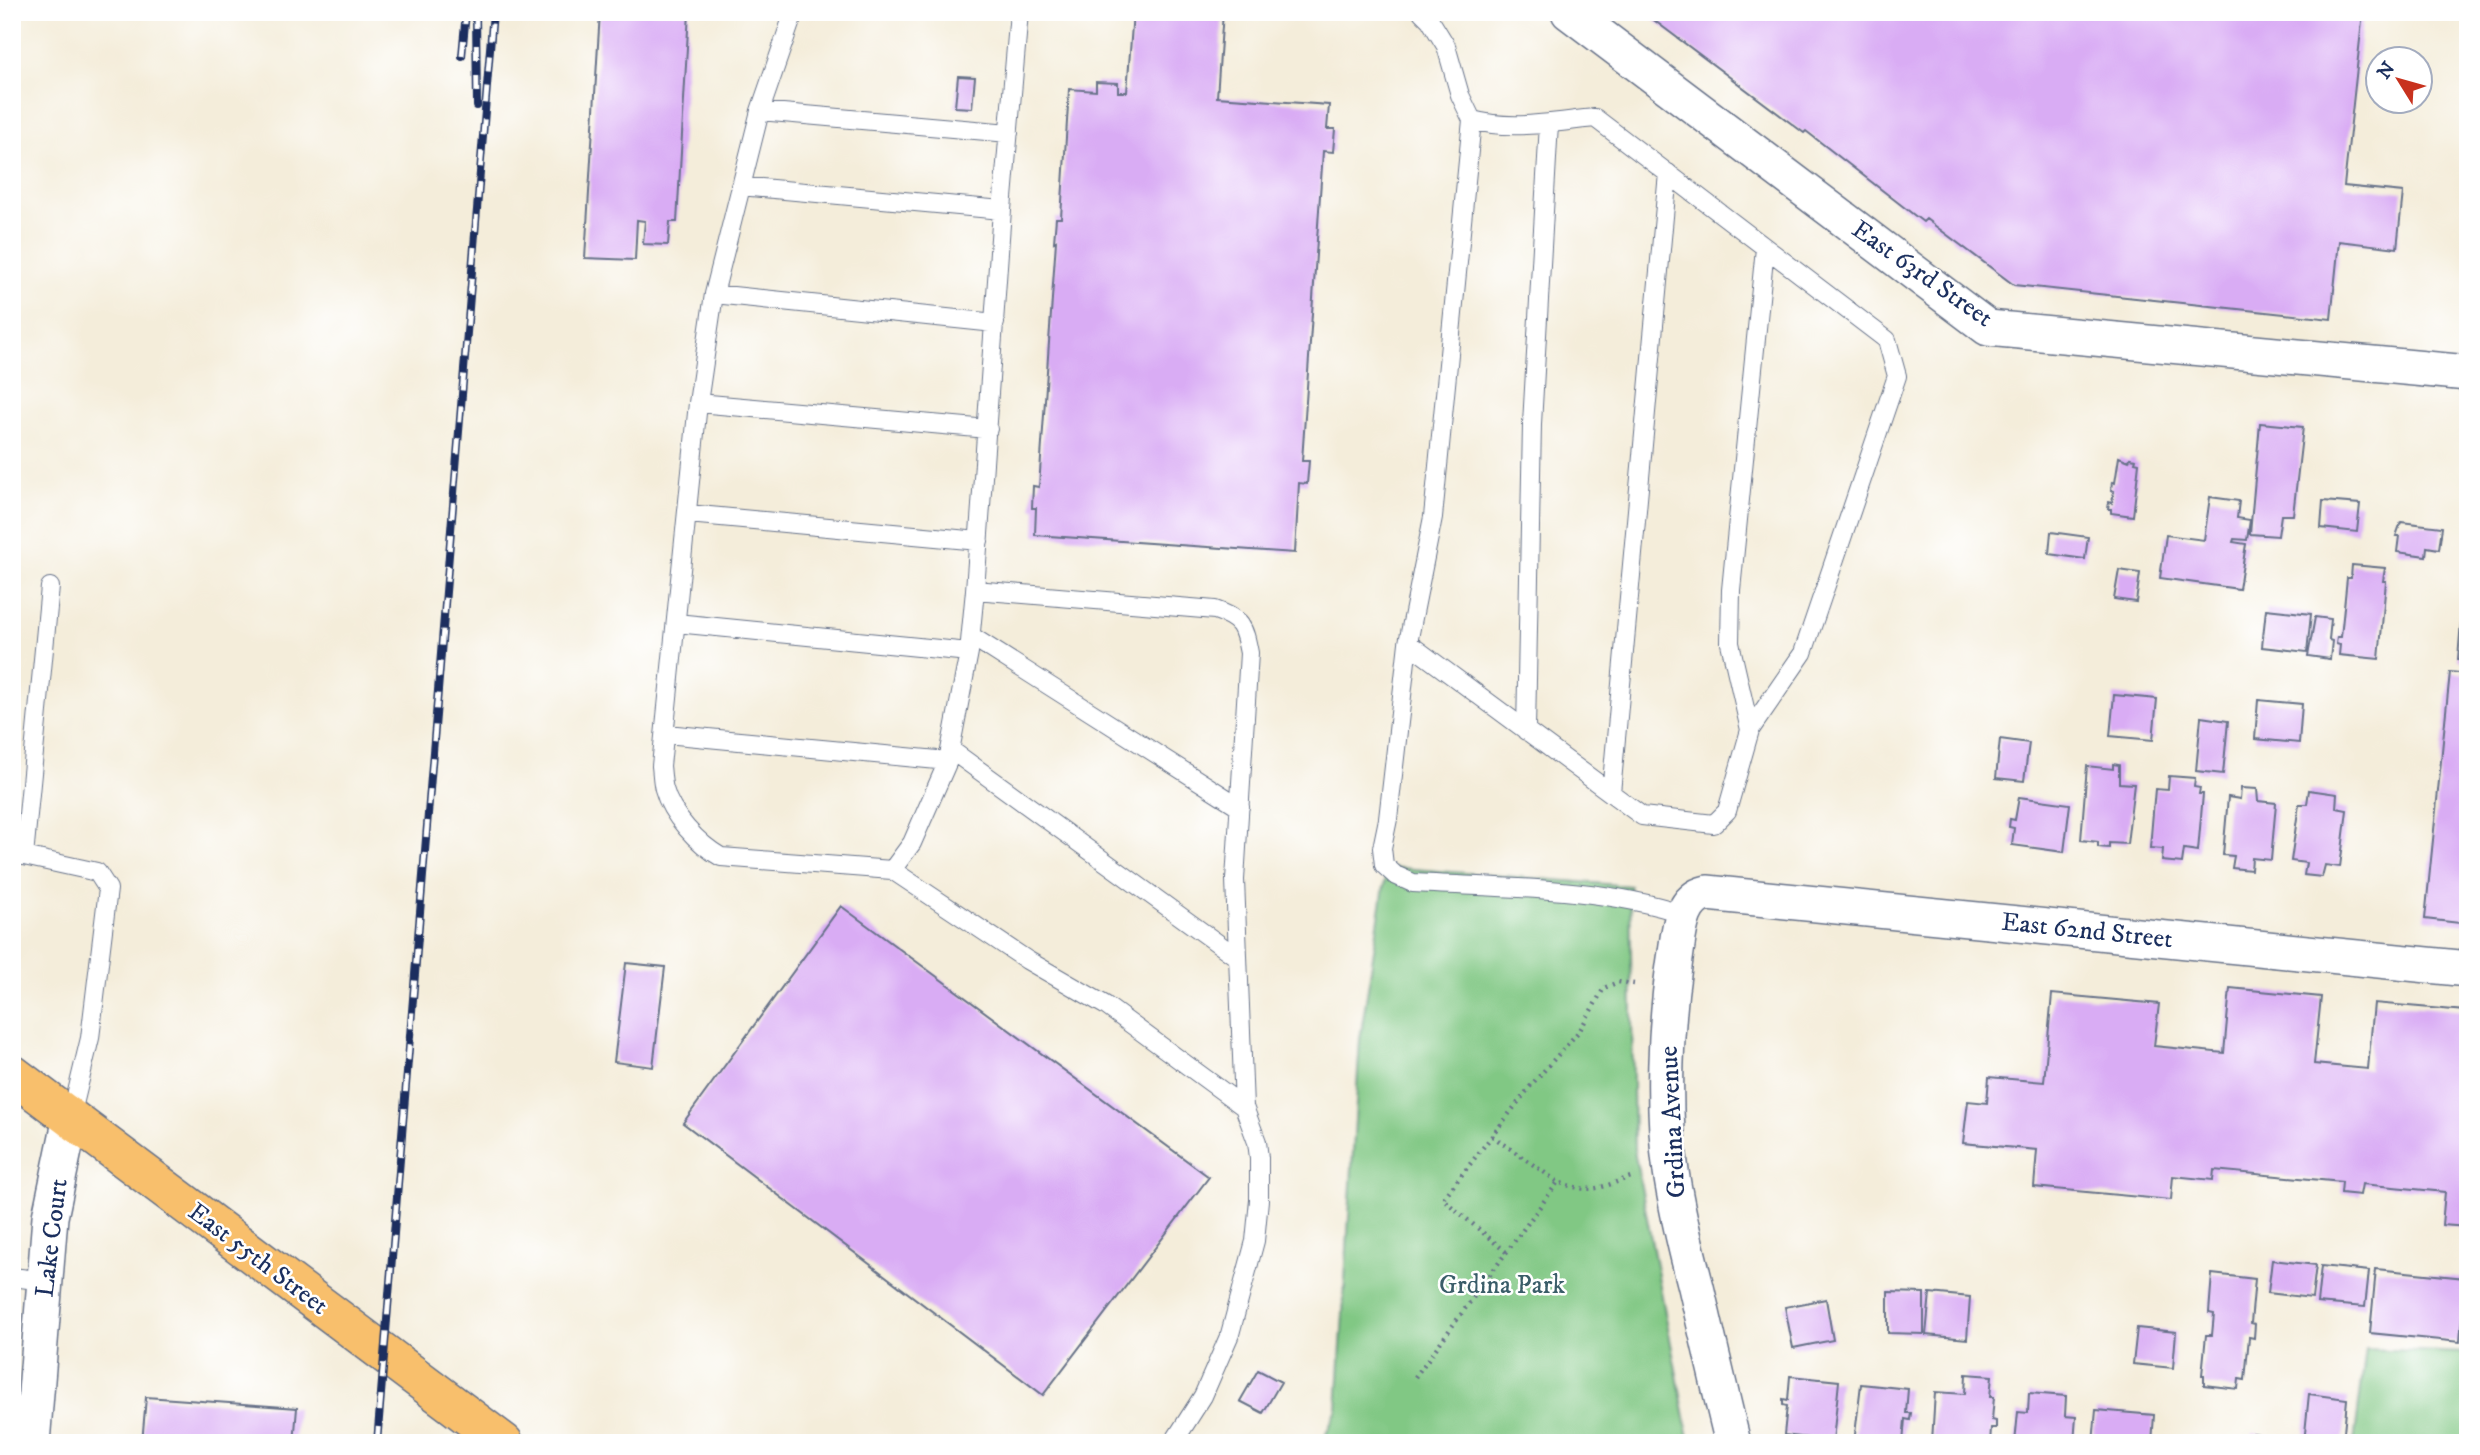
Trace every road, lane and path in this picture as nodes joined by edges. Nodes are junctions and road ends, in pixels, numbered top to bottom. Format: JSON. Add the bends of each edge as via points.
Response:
{"nodes":[{"id":1,"x":794,"y":12,"type":"edge"},
{"id":2,"x":1019,"y":12,"type":"edge"},
{"id":3,"x":1422,"y":12,"type":"edge"},
{"id":4,"x":1569,"y":12,"type":"edge"},
{"id":5,"x":760,"y":111,"type":"junction"},
{"id":6,"x":1472,"y":120,"type":"junction"},
{"id":7,"x":1549,"y":123,"type":"junction"},
{"id":8,"x":1009,"y":133,"type":"junction"},
{"id":9,"x":1668,"y":173,"type":"junction"},
{"id":10,"x":740,"y":186,"type":"junction"},
{"id":11,"x":1002,"y":210,"type":"junction"},
{"id":12,"x":1765,"y":248,"type":"junction"},
{"id":13,"x":715,"y":294,"type":"junction"},
{"id":14,"x":995,"y":323,"type":"junction"},
{"id":15,"x":2468,"y":373,"type":"edge"},
{"id":16,"x":698,"y":403,"type":"junction"},
{"id":17,"x":988,"y":429,"type":"junction"},
{"id":18,"x":688,"y":514,"type":"junction"},
{"id":19,"x":979,"y":541,"type":"junction"},
{"id":20,"x":50,"y":587,"type":"dead end"},
{"id":21,"x":975,"y":590,"type":"junction"},
{"id":22,"x":676,"y":623,"type":"junction"},
{"id":23,"x":1408,"y":643,"type":"junction"},
{"id":24,"x":970,"y":644,"type":"junction"},
{"id":25,"x":1750,"y":730,"type":"junction"},
{"id":26,"x":1526,"y":731,"type":"junction"},
{"id":27,"x":666,"y":734,"type":"junction"},
{"id":28,"x":949,"y":755,"type":"junction"},
{"id":29,"x":1611,"y":793,"type":"junction"},
{"id":30,"x":1240,"y":807,"type":"junction"},
{"id":31,"x":18,"y":856,"type":"edge"},
{"id":32,"x":892,"y":870,"type":"junction"},
{"id":33,"x":1695,"y":903,"type":"junction"},
{"id":34,"x":1238,"y":958,"type":"junction"},
{"id":35,"x":2468,"y":969,"type":"edge"},
{"id":36,"x":1640,"y":984,"type":"dead end"},
{"id":37,"x":12,"y":1074,"type":"edge"},
{"id":38,"x":1244,"y":1107,"type":"junction"},
{"id":39,"x":71,"y":1117,"type":"junction"},
{"id":40,"x":1492,"y":1136,"type":"junction"},
{"id":41,"x":1644,"y":1173,"type":"dead end"},
{"id":42,"x":1558,"y":1182,"type":"junction"},
{"id":43,"x":1506,"y":1252,"type":"junction"},
{"id":44,"x":29,"y":1279,"type":"edge"},
{"id":45,"x":1415,"y":1377,"type":"dead end"},
{"id":46,"x":32,"y":1443,"type":"edge"},
{"id":47,"x":504,"y":1443,"type":"edge"},
{"id":48,"x":1172,"y":1443,"type":"edge"},
{"id":49,"x":1733,"y":1443,"type":"edge"}],
"edges":[{"from":1,"to":5,"type":"lane"},
{"from":2,"to":8,"type":"lane"},
{"from":3,"to":6,"type":"lane","via":[[1446,46]]},
{"from":4,"to":15,"type":"street","name":"East 63rd Street","via":[[1988,328]]},
{"from":5,"to":8,"type":"lane"},
{"from":5,"to":10,"type":"lane"},
{"from":6,"to":7,"type":"lane","via":[[1501,125]]},
{"from":6,"to":23,"type":"lane","via":[[1433,517]]},
{"from":7,"to":9,"type":"lane","via":[[1595,118]]},
{"from":7,"to":26,"type":"lane","via":[[1532,424]]},
{"from":8,"to":11,"type":"lane"},
{"from":9,"to":12,"type":"lane"},
{"from":9,"to":29,"type":"lane"},
{"from":10,"to":11,"type":"lane"},
{"from":10,"to":13,"type":"lane"},
{"from":11,"to":14,"type":"lane"},
{"from":12,"to":25,"type":"lane","via":[[1731,590],[1730,643]]},
{"from":12,"to":25,"type":"lane","via":[[1887,340],[1897,376],[1803,653]]},
{"from":13,"to":14,"type":"lane"},
{"from":13,"to":16,"type":"lane"},
{"from":14,"to":17,"type":"lane"},
{"from":16,"to":17,"type":"lane"},
{"from":16,"to":18,"type":"lane"},
{"from":17,"to":19,"type":"lane"},
{"from":18,"to":19,"type":"lane"},
{"from":18,"to":22,"type":"lane"},
{"from":19,"to":21,"type":"lane"},
{"from":20,"to":31,"type":"lane"},
{"from":21,"to":24,"type":"lane"},
{"from":21,"to":30,"type":"lane","via":[[1232,615],[1245,632],[1249,653]]},
{"from":22,"to":24,"type":"lane"},
{"from":22,"to":27,"type":"lane"},
{"from":23,"to":26,"type":"lane"},
{"from":23,"to":33,"type":"lane","via":[[1382,848],[1384,866],[1413,883]]},
{"from":24,"to":28,"type":"lane"},
{"from":24,"to":30,"type":"lane"},
{"from":25,"to":29,"type":"lane","via":[[1727,811],[1714,824],[1642,816]]},
{"from":26,"to":29,"type":"lane"},
{"from":27,"to":28,"type":"lane"},
{"from":27,"to":32,"type":"lane","via":[[664,789],[703,847],[721,857]]},
{"from":28,"to":32,"type":"lane","via":[[912,843]]},
{"from":28,"to":34,"type":"lane"},
{"from":30,"to":34,"type":"lane","via":[[1235,880]]},
{"from":31,"to":39,"type":"lane","via":[[97,872],[108,889],[90,1038]]},
{"from":32,"to":38,"type":"lane","via":[[1027,960],[1105,1005]]},
{"from":33,"to":35,"type":"street","name":"East 62nd Street"},
{"from":33,"to":49,"type":"street","name":"Grdina Avenue","via":[[1674,965],[1667,1045],[1667,1128],[1677,1210]]},
{"from":34,"to":38,"type":"lane"},
{"from":36,"to":40,"type":"path","via":[[1618,982],[1604,988],[1580,1030]]},
{"from":37,"to":39,"type":"main road","name":"East 55th Street"},
{"from":38,"to":48,"type":"lane","via":[[1259,1158],[1255,1241],[1230,1334],[1203,1396]]},
{"from":39,"to":44,"type":"street","name":"Lake Court","via":[[50,1217]]},
{"from":39,"to":47,"type":"main road","name":"East 55th Street"},
{"from":40,"to":42,"type":"path"},
{"from":40,"to":43,"type":"path","via":[[1443,1199]]},
{"from":41,"to":42,"type":"path","via":[[1596,1189],[1580,1190]]},
{"from":42,"to":43,"type":"path"},
{"from":43,"to":45,"type":"path"},
{"from":44,"to":46,"type":"street","name":"Lake Court"}]}
